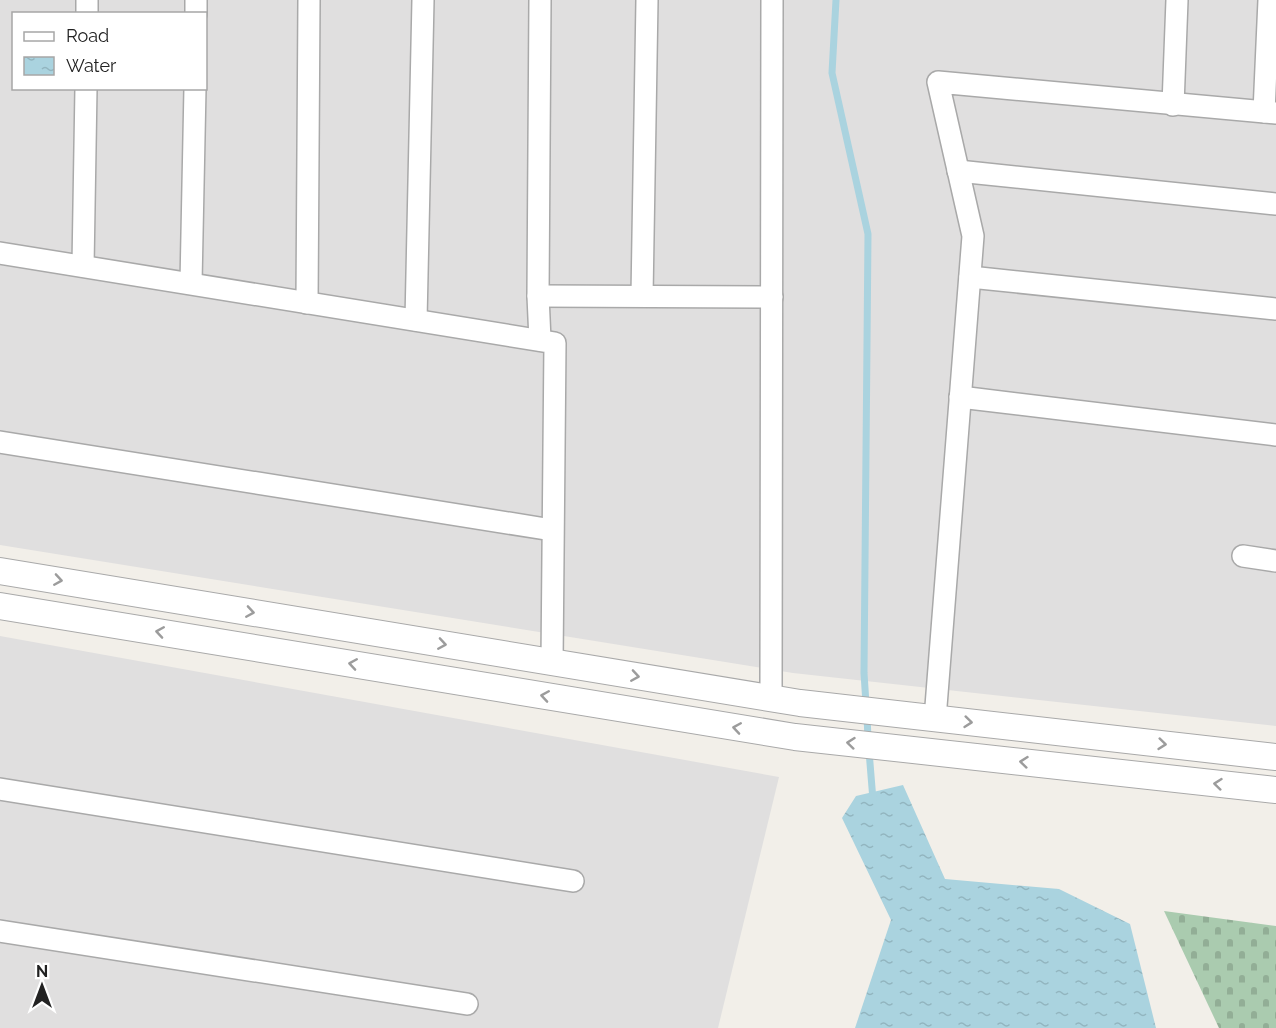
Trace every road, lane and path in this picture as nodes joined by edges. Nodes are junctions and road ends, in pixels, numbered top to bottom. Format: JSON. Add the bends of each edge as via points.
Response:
{"nodes":[{"id":1,"x":309,"y":0,"type":"edge"},
{"id":2,"x":423,"y":0,"type":"edge"},
{"id":3,"x":540,"y":0,"type":"edge"},
{"id":4,"x":647,"y":0,"type":"edge"},
{"id":5,"x":772,"y":0,"type":"edge"},
{"id":6,"x":1177,"y":0,"type":"edge"},
{"id":7,"x":1269,"y":0,"type":"edge"},
{"id":8,"x":86,"y":90,"type":"edge"},
{"id":9,"x":195,"y":90,"type":"edge"},
{"id":10,"x":1173,"y":105,"type":"junction"},
{"id":11,"x":1270,"y":112,"type":"edge"},
{"id":12,"x":958,"y":171,"type":"junction"},
{"id":13,"x":1276,"y":204,"type":"edge"},
{"id":14,"x":0,"y":252,"type":"edge"},
{"id":15,"x":83,"y":266,"type":"junction"},
{"id":16,"x":970,"y":277,"type":"junction"},
{"id":17,"x":191,"y":283,"type":"junction"},
{"id":18,"x":538,"y":296,"type":"junction"},
{"id":19,"x":642,"y":296,"type":"junction"},
{"id":20,"x":772,"y":297,"type":"junction"},
{"id":21,"x":307,"y":303,"type":"junction"},
{"id":22,"x":1276,"y":309,"type":"edge"},
{"id":23,"x":416,"y":320,"type":"junction"},
{"id":24,"x":540,"y":340,"type":"junction"},
{"id":25,"x":960,"y":397,"type":"junction"},
{"id":26,"x":1276,"y":435,"type":"edge"},
{"id":27,"x":0,"y":442,"type":"edge"},
{"id":28,"x":552,"y":530,"type":"junction"},
{"id":29,"x":1243,"y":556,"type":"dead end"},
{"id":30,"x":1276,"y":561,"type":"edge"},
{"id":31,"x":0,"y":571,"type":"edge"},
{"id":32,"x":0,"y":606,"type":"edge"},
{"id":33,"x":552,"y":662,"type":"junction"},
{"id":34,"x":771,"y":699,"type":"junction"},
{"id":35,"x":923,"y":717,"type":"junction"},
{"id":36,"x":1276,"y":757,"type":"edge"},
{"id":37,"x":0,"y":789,"type":"edge"},
{"id":38,"x":1276,"y":790,"type":"edge"},
{"id":39,"x":573,"y":881,"type":"dead end"},
{"id":40,"x":0,"y":931,"type":"edge"},
{"id":41,"x":467,"y":1004,"type":"dead end"}],
"edges":[{"from":1,"to":21,"type":"street"},
{"from":2,"to":23,"type":"street"},
{"from":3,"to":18,"type":"street"},
{"from":4,"to":19,"type":"street"},
{"from":5,"to":20,"type":"street"},
{"from":6,"to":10,"type":"street"},
{"from":7,"to":11,"type":"street"},
{"from":8,"to":15,"type":"street"},
{"from":9,"to":17,"type":"street"},
{"from":10,"to":11,"type":"street"},
{"from":10,"to":12,"type":"street","via":[[938,82]]},
{"from":12,"to":13,"type":"street"},
{"from":12,"to":16,"type":"street","via":[[973,236]]},
{"from":14,"to":15,"type":"street"},
{"from":15,"to":17,"type":"street"},
{"from":16,"to":22,"type":"street"},
{"from":16,"to":25,"type":"street"},
{"from":17,"to":21,"type":"street"},
{"from":18,"to":19,"type":"street"},
{"from":18,"to":24,"type":"street"},
{"from":19,"to":20,"type":"street"},
{"from":20,"to":34,"type":"street"},
{"from":21,"to":23,"type":"street"},
{"from":23,"to":24,"type":"street"},
{"from":24,"to":28,"type":"street","via":[[555,343]]},
{"from":25,"to":26,"type":"street"},
{"from":25,"to":35,"type":"street"},
{"from":27,"to":28,"type":"street"},
{"from":28,"to":33,"type":"street"},
{"from":29,"to":30,"type":"street"},
{"from":31,"to":33,"type":"street","one_way":true},
{"from":38,"to":32,"type":"street","one_way":true,"via":[[795,737]]},
{"from":33,"to":34,"type":"street","one_way":true},
{"from":34,"to":35,"type":"street"},
{"from":35,"to":36,"type":"street","one_way":true},
{"from":37,"to":39,"type":"street"},
{"from":40,"to":41,"type":"street"}]}
